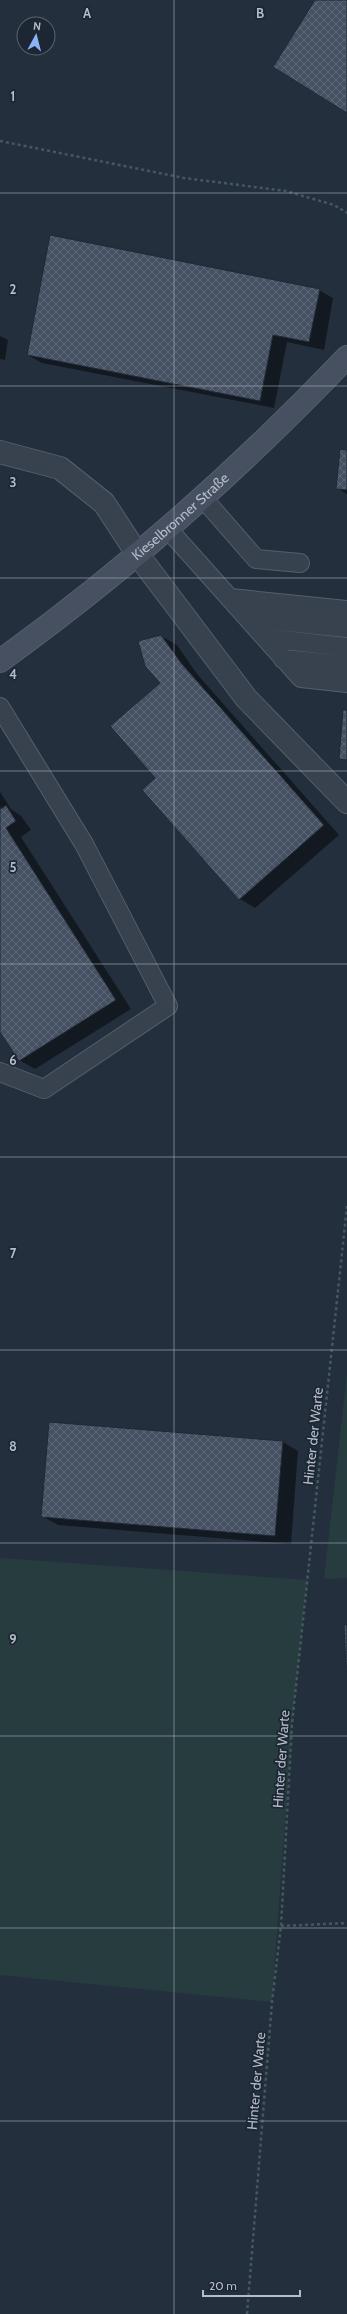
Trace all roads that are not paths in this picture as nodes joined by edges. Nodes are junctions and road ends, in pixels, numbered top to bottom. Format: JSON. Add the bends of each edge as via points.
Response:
{"nodes":[{"id":1,"x":347,"y":357,"type":"edge"},
{"id":2,"x":0,"y":452,"type":"edge"},
{"id":3,"x":202,"y":497,"type":"junction"},
{"id":4,"x":167,"y":528,"type":"junction"},
{"id":5,"x":138,"y":555,"type":"junction"},
{"id":6,"x":300,"y":563,"type":"dead end"},
{"id":7,"x":230,"y":598,"type":"junction"},
{"id":8,"x":347,"y":610,"type":"edge"},
{"id":9,"x":248,"y":618,"type":"junction"},
{"id":10,"x":347,"y":628,"type":"edge"},
{"id":11,"x":265,"y":638,"type":"junction"},
{"id":12,"x":347,"y":647,"type":"edge"},
{"id":13,"x":283,"y":659,"type":"junction"},
{"id":14,"x":0,"y":661,"type":"edge"},
{"id":15,"x":347,"y":665,"type":"edge"},
{"id":16,"x":347,"y":683,"type":"edge"},
{"id":17,"x":0,"y":708,"type":"edge"},
{"id":18,"x":347,"y":802,"type":"edge"},
{"id":19,"x":0,"y":1072,"type":"edge"}],
"edges":[{"from":1,"to":3,"type":"street","name":"Kieselbronner Straße"},
{"from":2,"to":5,"type":"street","via":[[60,468],[104,503]]},
{"from":3,"to":4,"type":"street","name":"Kieselbronner Straße"},
{"from":3,"to":6,"type":"lane","via":[[256,559]]},
{"from":4,"to":5,"type":"street","name":"Kieselbronner Straße"},
{"from":4,"to":7,"type":"lane"},
{"from":5,"to":14,"type":"street","name":"Kieselbronner Straße"},
{"from":5,"to":18,"type":"street","via":[[246,698]]},
{"from":7,"to":8,"type":"lane"},
{"from":7,"to":9,"type":"lane"},
{"from":9,"to":10,"type":"lane"},
{"from":9,"to":11,"type":"lane"},
{"from":11,"to":12,"type":"lane"},
{"from":11,"to":13,"type":"lane"},
{"from":13,"to":15,"type":"lane"},
{"from":13,"to":16,"type":"lane","via":[[301,678]]},
{"from":17,"to":19,"type":"lane","via":[[84,844],[168,1006],[44,1089]]}]}
